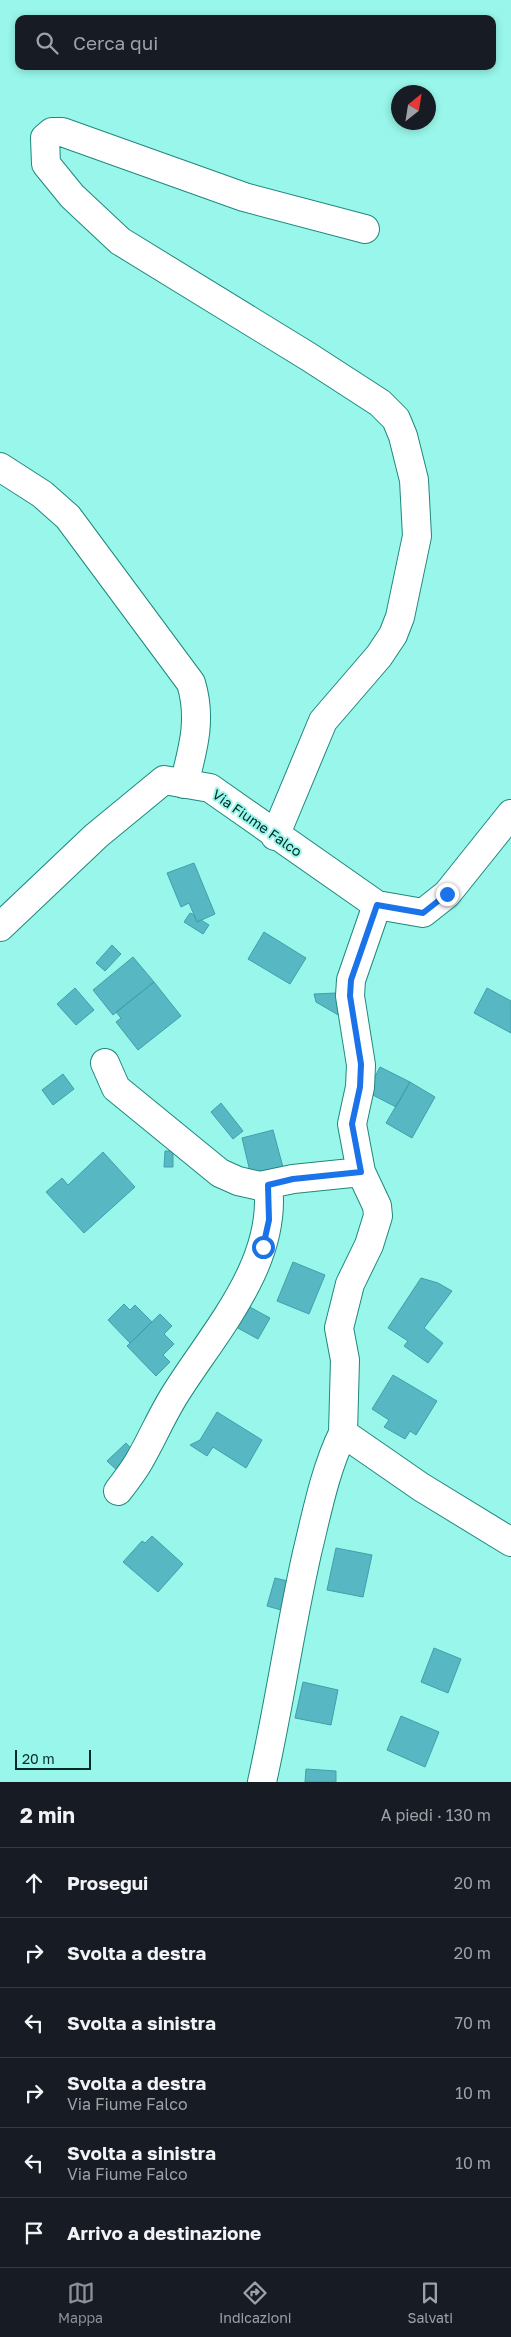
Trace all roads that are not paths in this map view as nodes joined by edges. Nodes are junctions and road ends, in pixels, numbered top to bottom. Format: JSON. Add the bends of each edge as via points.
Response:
{"nodes":[{"id":1,"x":365,"y":229,"type":"dead end"},
{"id":2,"x":0,"y":467,"type":"edge"},
{"id":3,"x":184,"y":784,"type":"junction"},
{"id":4,"x":511,"y":814,"type":"edge"},
{"id":5,"x":275,"y":836,"type":"junction"},
{"id":6,"x":377,"y":905,"type":"junction"},
{"id":7,"x":0,"y":926,"type":"edge"},
{"id":8,"x":105,"y":1063,"type":"dead end"},
{"id":9,"x":361,"y":1172,"type":"junction"},
{"id":10,"x":268,"y":1185,"type":"junction"},
{"id":11,"x":343,"y":1433,"type":"junction"},
{"id":12,"x":118,"y":1491,"type":"dead end"},
{"id":13,"x":511,"y":1542,"type":"edge"},
{"id":14,"x":262,"y":1782,"type":"edge"}],
"edges":[{"from":1,"to":5,"type":"street","via":[[244,197],[62,132],[52,132],[45,138],[46,164],[72,196],[120,240],[380,403],[396,419],[403,436],[414,480],[417,536],[400,617],[379,656],[323,721]]},
{"from":2,"to":3,"type":"street","via":[[42,494],[68,517],[191,683],[197,702],[195,742]]},
{"from":3,"to":5,"type":"street","name":"Via Fiume Falco","via":[[210,788]]},
{"from":3,"to":7,"type":"street","name":"Via Fiume Falco","via":[[164,780],[96,836]]},
{"from":4,"to":6,"type":"street","name":"Via Fiume Falco","via":[[447,894],[423,913]]},
{"from":5,"to":6,"type":"street","name":"Via Fiume Falco"},
{"from":6,"to":9,"type":"street","via":[[351,980],[350,996],[361,1064],[352,1124]]},
{"from":8,"to":10,"type":"street","via":[[116,1088],[220,1173],[249,1184]]},
{"from":9,"to":10,"type":"street"},
{"from":9,"to":11,"type":"street","via":[[377,1206],[378,1216],[369,1245],[350,1284],[339,1328],[345,1360]]},
{"from":10,"to":12,"type":"street","via":[[269,1220],[263,1247],[250,1276]]},
{"from":11,"to":13,"type":"street","via":[[421,1487]]},
{"from":11,"to":14,"type":"street","via":[[331,1458],[314,1525],[291,1626]]}]}
